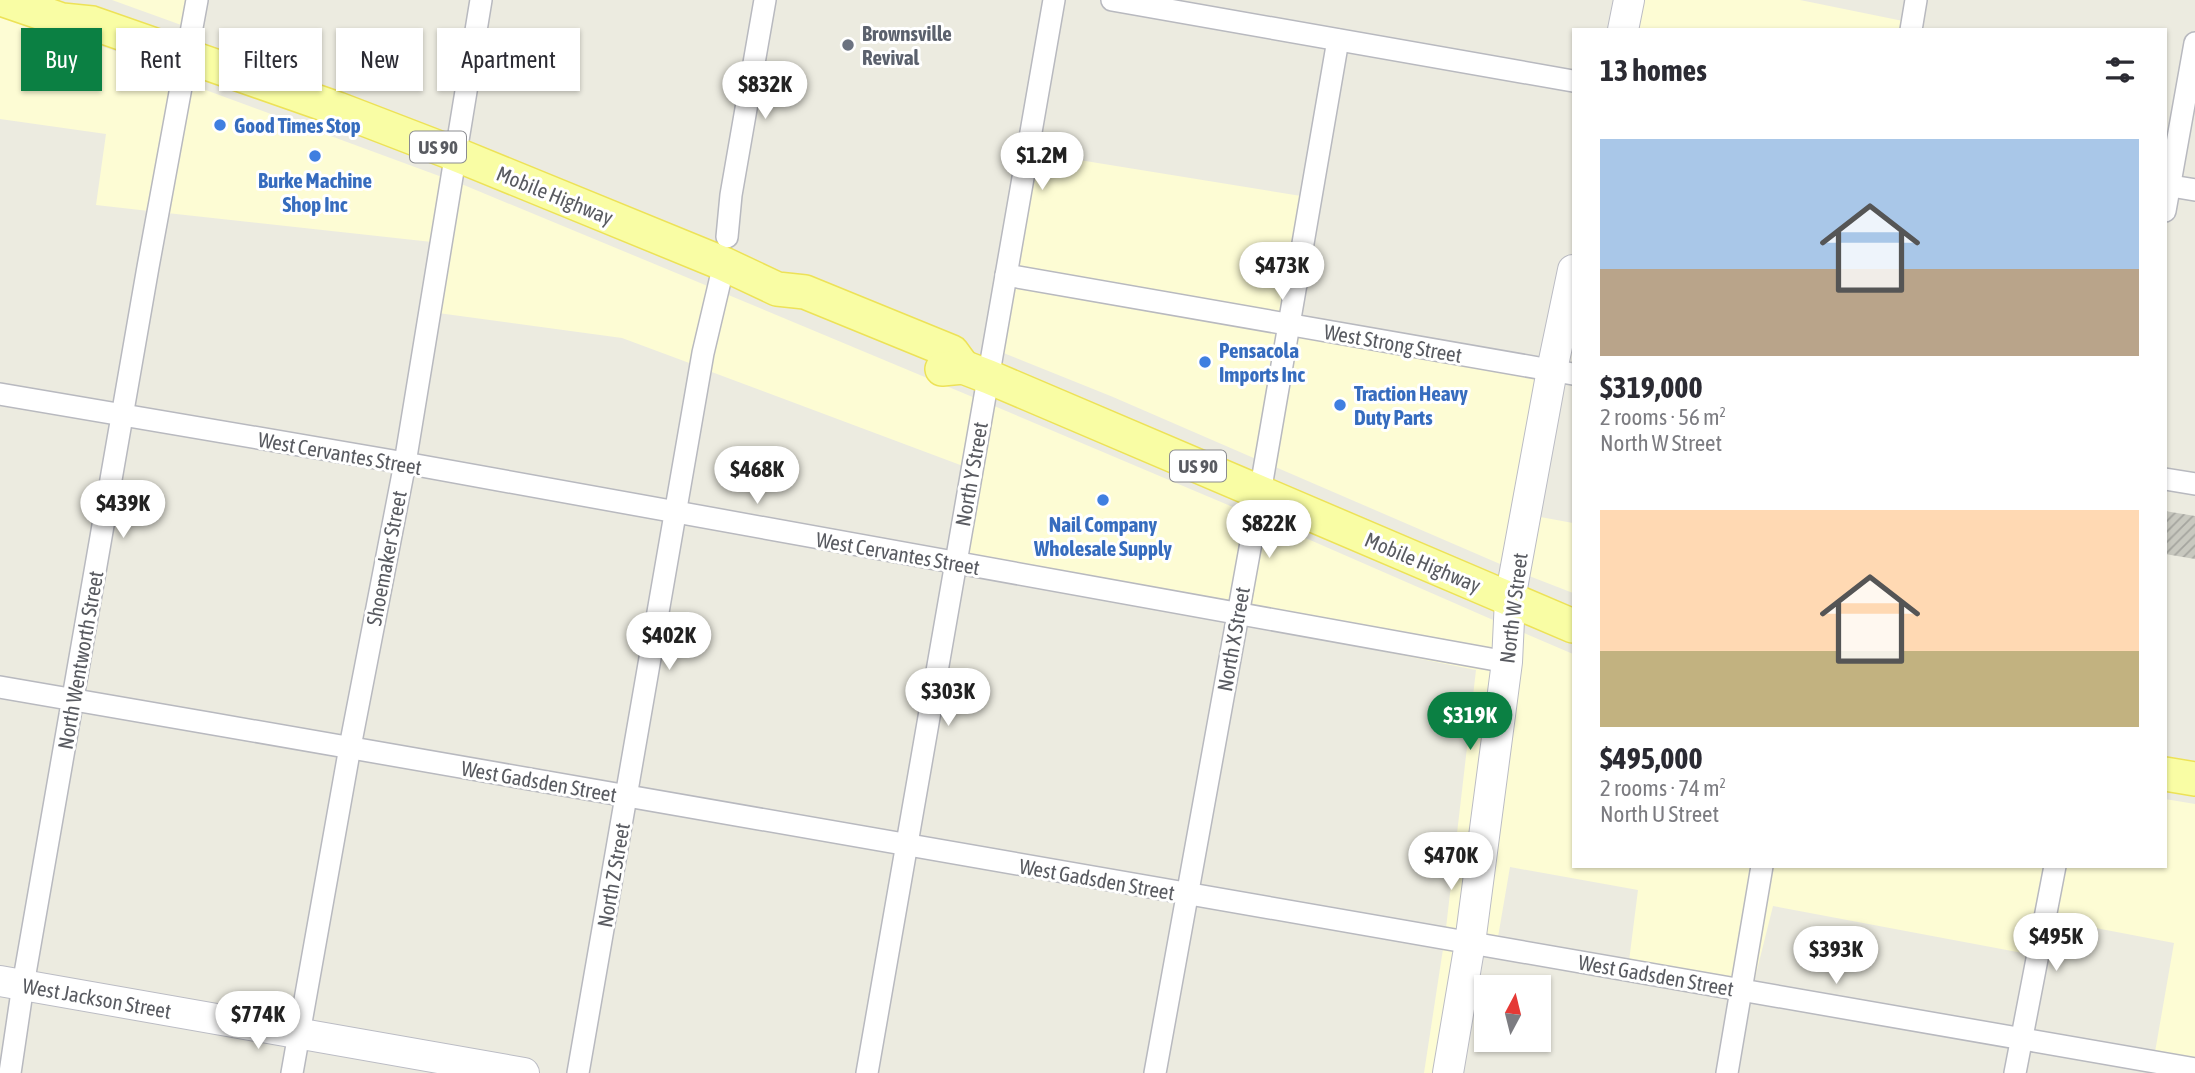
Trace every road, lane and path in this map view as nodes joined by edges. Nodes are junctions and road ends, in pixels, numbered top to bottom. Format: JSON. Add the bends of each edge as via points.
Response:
{"nodes":[{"id":1,"x":4,"y":0,"type":"edge"},
{"id":2,"x":57,"y":0,"type":"edge"},
{"id":3,"x":197,"y":0,"type":"edge"},
{"id":4,"x":481,"y":0,"type":"edge"},
{"id":5,"x":765,"y":0,"type":"edge"},
{"id":6,"x":1054,"y":0,"type":"edge"},
{"id":7,"x":1112,"y":0,"type":"edge"},
{"id":8,"x":1629,"y":0,"type":"edge"},
{"id":9,"x":1916,"y":0,"type":"edge"},
{"id":10,"x":92,"y":23,"type":"junction"},
{"id":11,"x":192,"y":28,"type":"edge"},
{"id":12,"x":1623,"y":28,"type":"edge"},
{"id":13,"x":1911,"y":28,"type":"edge"},
{"id":14,"x":116,"y":31,"type":"edge"},
{"id":15,"x":1338,"y":40,"type":"junction"},
{"id":16,"x":2195,"y":43,"type":"edge"},
{"id":17,"x":205,"y":62,"type":"edge"},
{"id":18,"x":1572,"y":81,"type":"edge"},
{"id":19,"x":181,"y":91,"type":"edge"},
{"id":20,"x":455,"y":154,"type":"junction"},
{"id":21,"x":2167,"y":185,"type":"edge"},
{"id":22,"x":2195,"y":190,"type":"edge"},
{"id":23,"x":726,"y":251,"type":"junction"},
{"id":24,"x":1006,"y":275,"type":"junction"},
{"id":25,"x":1572,"y":280,"type":"edge"},
{"id":26,"x":1287,"y":324,"type":"junction"},
{"id":27,"x":976,"y":372,"type":"junction"},
{"id":28,"x":1563,"y":372,"type":"edge"},
{"id":29,"x":0,"y":394,"type":"edge"},
{"id":30,"x":123,"y":416,"type":"junction"},
{"id":31,"x":405,"y":463,"type":"junction"},
{"id":32,"x":2167,"y":479,"type":"edge"},
{"id":33,"x":2195,"y":484,"type":"edge"},
{"id":34,"x":1260,"y":493,"type":"junction"},
{"id":35,"x":675,"y":512,"type":"junction"},
{"id":36,"x":955,"y":563,"type":"junction"},
{"id":37,"x":1510,"y":599,"type":"junction"},
{"id":38,"x":1238,"y":613,"type":"junction"},
{"id":39,"x":1572,"y":626,"type":"edge"},
{"id":40,"x":1507,"y":662,"type":"junction"},
{"id":41,"x":0,"y":687,"type":"edge"},
{"id":42,"x":74,"y":700,"type":"junction"},
{"id":43,"x":350,"y":747,"type":"junction"},
{"id":44,"x":2167,"y":774,"type":"edge"},
{"id":45,"x":2195,"y":779,"type":"edge"},
{"id":46,"x":627,"y":796,"type":"junction"},
{"id":47,"x":907,"y":844,"type":"junction"},
{"id":48,"x":1762,"y":868,"type":"edge"},
{"id":49,"x":2055,"y":868,"type":"edge"},
{"id":50,"x":1187,"y":895,"type":"junction"},
{"id":51,"x":1470,"y":943,"type":"junction"},
{"id":52,"x":12,"y":983,"type":"edge"},
{"id":53,"x":1741,"y":990,"type":"junction"},
{"id":54,"x":299,"y":1033,"type":"junction"},
{"id":55,"x":2021,"y":1039,"type":"junction"},
{"id":56,"x":2195,"y":1069,"type":"edge"},
{"id":57,"x":10,"y":1073,"type":"edge"},
{"id":58,"x":292,"y":1073,"type":"edge"},
{"id":59,"x":524,"y":1073,"type":"edge"},
{"id":60,"x":578,"y":1073,"type":"edge"},
{"id":61,"x":867,"y":1073,"type":"edge"},
{"id":62,"x":1155,"y":1073,"type":"edge"},
{"id":63,"x":1448,"y":1073,"type":"edge"},
{"id":64,"x":1727,"y":1073,"type":"edge"},
{"id":65,"x":2015,"y":1073,"type":"edge"}],
"edges":[{"from":1,"to":10,"type":"main road","name":"Mobile Highway","number":"US 90","via":[[62,20]]},
{"from":2,"to":10,"type":"main road","name":"Mobile Highway","number":"US 90"},
{"from":3,"to":11,"type":"street","name":"North Wentworth Street"},
{"from":4,"to":20,"type":"street","name":"Shoemaker Street"},
{"from":5,"to":23,"type":"street","name":"North Z Street","via":[[730,195]]},
{"from":6,"to":24,"type":"street","name":"North Y Street"},
{"from":7,"to":15,"type":"street"},
{"from":8,"to":12,"type":"main road"},
{"from":9,"to":13,"type":"street"},
{"from":10,"to":14,"type":"main road","name":"Mobile Highway","number":"US 90"},
{"from":15,"to":18,"type":"street"},
{"from":15,"to":26,"type":"street","name":"North X Street"},
{"from":16,"to":21,"type":"street"},
{"from":17,"to":20,"type":"main road","name":"Mobile Highway","number":"US 90"},
{"from":19,"to":30,"type":"street","name":"North Wentworth Street"},
{"from":20,"to":23,"type":"main road","name":"Mobile Highway","number":"US 90"},
{"from":20,"to":31,"type":"street","name":"Shoemaker Street"},
{"from":21,"to":22,"type":"street"},
{"from":23,"to":27,"type":"main road","name":"Mobile Highway","number":"US 90","via":[[777,289],[805,292],[907,332],[952,352]]},
{"from":23,"to":35,"type":"street","name":"North Z Street"},
{"from":24,"to":26,"type":"street","name":"West Strong Street"},
{"from":24,"to":27,"type":"street","name":"North Y Street"},
{"from":25,"to":28,"type":"main road","name":"North W Street"},
{"from":26,"to":28,"type":"street","name":"West Strong Street"},
{"from":26,"to":34,"type":"street","name":"North X Street"},
{"from":27,"to":34,"type":"main road","name":"Mobile Highway","number":"US 90"},
{"from":27,"to":36,"type":"street","name":"North Y Street"},
{"from":28,"to":37,"type":"main road","name":"North W Street"},
{"from":29,"to":30,"type":"street","name":"West Cervantes Street"},
{"from":30,"to":31,"type":"street","name":"West Cervantes Street"},
{"from":30,"to":42,"type":"street","name":"North Wentworth Street"},
{"from":31,"to":35,"type":"street","name":"West Cervantes Street"},
{"from":31,"to":43,"type":"street","name":"Shoemaker Street"},
{"from":32,"to":33,"type":"street"},
{"from":34,"to":37,"type":"main road","name":"Mobile Highway","number":"US 90"},
{"from":34,"to":38,"type":"street","name":"North X Street"},
{"from":35,"to":36,"type":"street","name":"West Cervantes Street"},
{"from":35,"to":46,"type":"street","name":"North Z Street"},
{"from":36,"to":38,"type":"street","name":"West Cervantes Street"},
{"from":36,"to":47,"type":"street","name":"North Y Street"},
{"from":37,"to":39,"type":"main road","name":"Mobile Highway","number":"US 90"},
{"from":37,"to":40,"type":"main road","name":"North W Street"},
{"from":38,"to":40,"type":"street","name":"West Cervantes Street"},
{"from":38,"to":50,"type":"street","name":"North X Street"},
{"from":40,"to":51,"type":"main road","name":"North W Street"},
{"from":41,"to":42,"type":"street","name":"West Gadsden Street"},
{"from":42,"to":43,"type":"street","name":"West Gadsden Street"},
{"from":42,"to":52,"type":"street","name":"North Wentworth Street"},
{"from":43,"to":46,"type":"street","name":"West Gadsden Street"},
{"from":43,"to":54,"type":"street","name":"Shoemaker Street"},
{"from":44,"to":45,"type":"main road"},
{"from":46,"to":47,"type":"street","name":"West Gadsden Street"},
{"from":46,"to":60,"type":"street","name":"North Z Street"},
{"from":47,"to":50,"type":"street","name":"West Gadsden Street"},
{"from":47,"to":61,"type":"street","name":"North Y Street"},
{"from":48,"to":53,"type":"street"},
{"from":49,"to":55,"type":"street"},
{"from":50,"to":51,"type":"street","name":"West Gadsden Street"},
{"from":50,"to":62,"type":"street","name":"North X Street"},
{"from":51,"to":53,"type":"street","name":"West Gadsden Street"},
{"from":51,"to":63,"type":"main road","name":"North W Street"},
{"from":52,"to":54,"type":"main road","name":"West Jackson Street"},
{"from":52,"to":57,"type":"street","name":"North Wentworth Street"},
{"from":53,"to":55,"type":"street","name":"West Gadsden Street"},
{"from":53,"to":64,"type":"street"},
{"from":54,"to":58,"type":"street","name":"Shoemaker Street"},
{"from":54,"to":59,"type":"main road","name":"West Jackson Street"},
{"from":55,"to":56,"type":"street","name":"West Gadsden Street"},
{"from":55,"to":65,"type":"street"}]}
